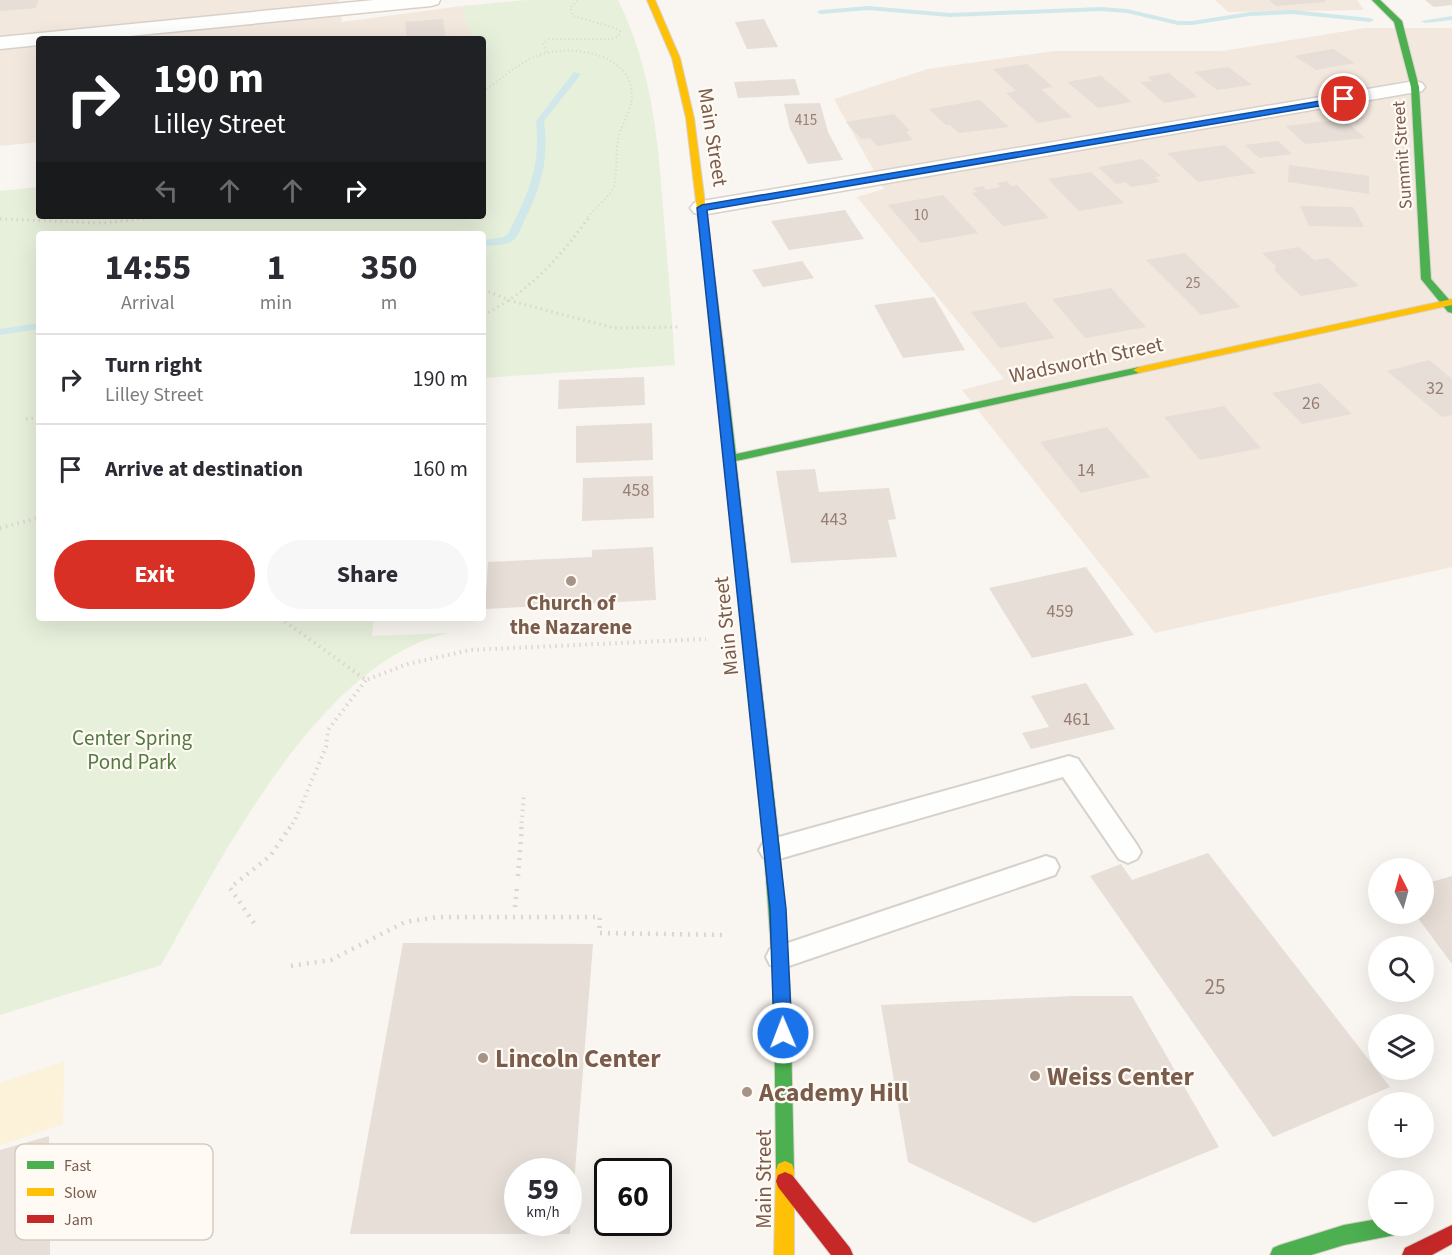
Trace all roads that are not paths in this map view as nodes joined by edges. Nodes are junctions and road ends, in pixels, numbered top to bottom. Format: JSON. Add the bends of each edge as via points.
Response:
{"nodes":[{"id":1,"x":431,"y":0,"type":"edge"},
{"id":2,"x":651,"y":0,"type":"edge"},
{"id":3,"x":1376,"y":0,"type":"edge"},
{"id":4,"x":62,"y":36,"type":"edge"},
{"id":5,"x":36,"y":38,"type":"edge"},
{"id":6,"x":0,"y":42,"type":"edge"},
{"id":7,"x":1415,"y":87,"type":"junction"},
{"id":8,"x":702,"y":208,"type":"junction"},
{"id":9,"x":1449,"y":305,"type":"edge"},
{"id":10,"x":729,"y":459,"type":"junction"},
{"id":11,"x":772,"y":850,"type":"junction"},
{"id":12,"x":1128,"y":852,"type":"dead end"},
{"id":13,"x":1047,"y":867,"type":"dead end"},
{"id":14,"x":780,"y":957,"type":"junction"},
{"id":15,"x":785,"y":1181,"type":"junction"},
{"id":16,"x":1368,"y":1231,"type":"edge"},
{"id":17,"x":1452,"y":1234,"type":"edge"},
{"id":18,"x":784,"y":1255,"type":"edge"},
{"id":19,"x":843,"y":1255,"type":"edge"},
{"id":20,"x":1280,"y":1255,"type":"edge"},
{"id":21,"x":1412,"y":1255,"type":"edge"}],
"edges":[{"from":1,"to":4,"type":"street"},
{"from":2,"to":8,"type":"main road","name":"Main Street","via":[[671,43],[684,86]]},
{"from":3,"to":7,"type":"main road","name":"Summit Street","via":[[1394,17]]},
{"from":5,"to":6,"type":"street"},
{"from":7,"to":8,"type":"street"},
{"from":7,"to":9,"type":"main road","name":"Summit Street","via":[[1426,279]]},
{"from":8,"to":10,"type":"main road","name":"Main Street"},
{"from":9,"to":10,"type":"main road","name":"Wadsworth Street"},
{"from":10,"to":11,"type":"main road","name":"Main Street"},
{"from":11,"to":12,"type":"lane","via":[[1069,766]]},
{"from":11,"to":14,"type":"main road","name":"Main Street"},
{"from":13,"to":14,"type":"lane"},
{"from":14,"to":15,"type":"main road","name":"Main Street"},
{"from":15,"to":18,"type":"main road","name":"Main Street"},
{"from":15,"to":19,"type":"main road"},
{"from":16,"to":20,"type":"main road"},
{"from":17,"to":21,"type":"main road"}]}
